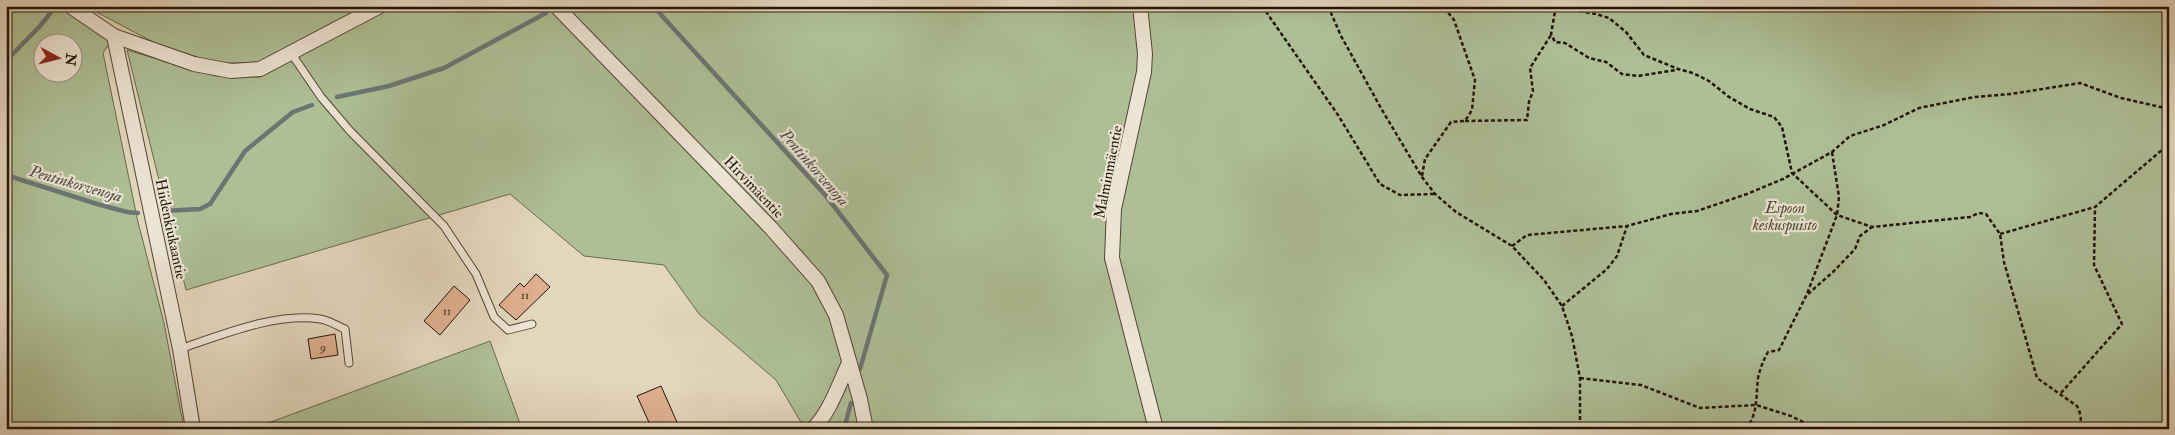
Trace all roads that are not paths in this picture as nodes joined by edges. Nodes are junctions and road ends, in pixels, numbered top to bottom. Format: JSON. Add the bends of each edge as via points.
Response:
{"nodes":[{"id":1,"x":70,"y":6,"type":"edge"},
{"id":2,"x":380,"y":6,"type":"edge"},
{"id":3,"x":556,"y":6,"type":"edge"},
{"id":4,"x":1140,"y":6,"type":"edge"},
{"id":5,"x":114,"y":36,"type":"junction"},
{"id":6,"x":291,"y":53,"type":"junction"},
{"id":7,"x":532,"y":324,"type":"dead end"},
{"id":8,"x":180,"y":349,"type":"junction"},
{"id":9,"x":349,"y":363,"type":"dead end"},
{"id":10,"x":849,"y":363,"type":"junction"},
{"id":11,"x":193,"y":429,"type":"edge"},
{"id":12,"x":814,"y":429,"type":"edge"},
{"id":13,"x":866,"y":429,"type":"edge"},
{"id":14,"x":1156,"y":429,"type":"edge"}],
"edges":[{"from":1,"to":5,"type":"street"},
{"from":2,"to":6,"type":"street"},
{"from":3,"to":10,"type":"street","name":"Hirvimäentie","via":[[771,228],[818,281],[836,314]]},
{"from":4,"to":14,"type":"street","name":"Malminmäentie","via":[[1144,72],[1114,209],[1112,258]]},
{"from":5,"to":6,"type":"street","via":[[194,64],[231,71],[260,69]]},
{"from":5,"to":8,"type":"street","name":"Hiidenkiukaantie"},
{"from":6,"to":7,"type":"lane","via":[[321,97],[350,131],[444,226],[476,274],[494,317],[508,330]]},
{"from":8,"to":9,"type":"lane","via":[[262,324],[299,318],[322,319],[345,329]]},
{"from":8,"to":11,"type":"street","name":"Hiidenkiukaantie"},
{"from":10,"to":12,"type":"street"},
{"from":10,"to":13,"type":"street","name":"Hirvimäentie"}]}
